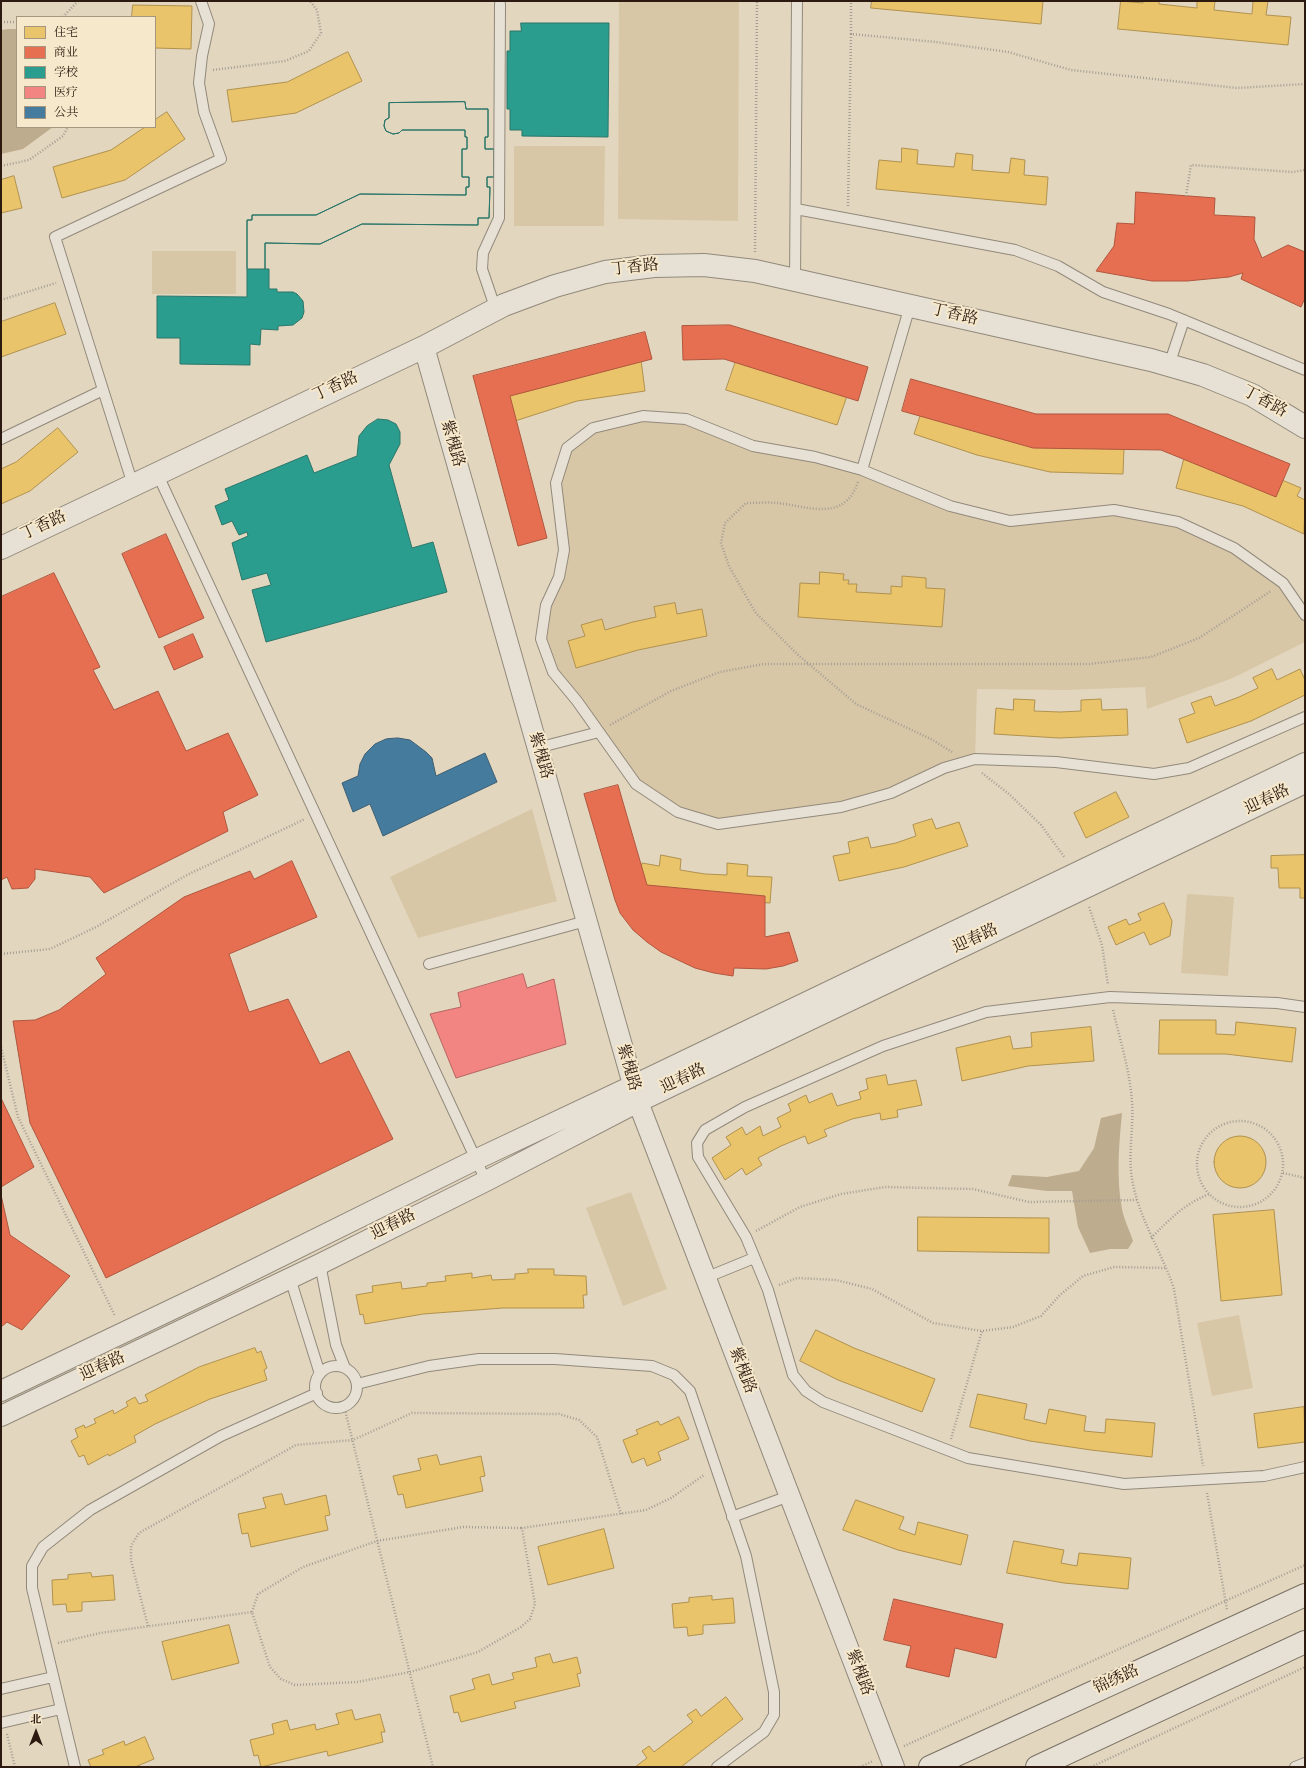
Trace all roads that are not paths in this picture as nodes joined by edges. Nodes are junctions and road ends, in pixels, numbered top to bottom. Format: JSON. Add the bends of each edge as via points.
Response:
{"nodes":[{"id":1,"x":201,"y":1,"type":"edge"},
{"id":2,"x":797,"y":1,"type":"edge"},
{"id":3,"x":500,"y":4,"type":"dead end"},
{"id":4,"x":796,"y":209,"type":"junction"},
{"id":5,"x":795,"y":280,"type":"junction"},
{"id":6,"x":910,"y":306,"type":"junction"},
{"id":7,"x":496,"y":310,"type":"junction"},
{"id":8,"x":1184,"y":320,"type":"junction"},
{"id":9,"x":424,"y":347,"type":"junction"},
{"id":10,"x":1170,"y":365,"type":"junction"},
{"id":11,"x":1305,"y":370,"type":"edge"},
{"id":12,"x":103,"y":390,"type":"junction"},
{"id":13,"x":1305,"y":427,"type":"edge"},
{"id":14,"x":1,"y":439,"type":"edge"},
{"id":15,"x":862,"y":470,"type":"junction"},
{"id":16,"x":157,"y":473,"type":"junction"},
{"id":17,"x":133,"y":485,"type":"junction"},
{"id":18,"x":1,"y":548,"type":"edge"},
{"id":19,"x":1305,"y":615,"type":"edge"},
{"id":20,"x":1305,"y":717,"type":"edge"},
{"id":21,"x":599,"y":732,"type":"junction"},
{"id":22,"x":537,"y":748,"type":"junction"},
{"id":23,"x":1305,"y":763,"type":"edge"},
{"id":24,"x":1305,"y":783,"type":"edge"},
{"id":25,"x":1079,"y":881,"type":"junction"},
{"id":26,"x":586,"y":921,"type":"junction"},
{"id":27,"x":429,"y":964,"type":"dead end"},
{"id":28,"x":1305,"y":1006,"type":"edge"},
{"id":29,"x":635,"y":1094,"type":"junction"},
{"id":30,"x":475,"y":1160,"type":"junction"},
{"id":31,"x":486,"y":1181,"type":"junction"},
{"id":32,"x":754,"y":1258,"type":"junction"},
{"id":33,"x":320,"y":1264,"type":"junction"},
{"id":34,"x":290,"y":1278,"type":"junction"},
{"id":35,"x":705,"y":1278,"type":"junction"},
{"id":36,"x":345,"y":1368,"type":"junction"},
{"id":37,"x":320,"y":1374,"type":"junction"},
{"id":38,"x":357,"y":1384,"type":"junction"},
{"id":39,"x":1,"y":1391,"type":"edge"},
{"id":40,"x":317,"y":1393,"type":"junction"},
{"id":41,"x":1,"y":1416,"type":"edge"},
{"id":42,"x":1305,"y":1467,"type":"edge"},
{"id":43,"x":789,"y":1496,"type":"junction"},
{"id":44,"x":732,"y":1517,"type":"junction"},
{"id":45,"x":1305,"y":1595,"type":"edge"},
{"id":46,"x":1305,"y":1642,"type":"edge"},
{"id":47,"x":53,"y":1677,"type":"junction"},
{"id":48,"x":1,"y":1689,"type":"edge"},
{"id":49,"x":61,"y":1709,"type":"junction"},
{"id":50,"x":3,"y":1722,"type":"edge"},
{"id":51,"x":892,"y":1760,"type":"edge"},
{"id":52,"x":1305,"y":1762,"type":"edge"},
{"id":53,"x":75,"y":1767,"type":"edge"},
{"id":54,"x":717,"y":1767,"type":"edge"},
{"id":55,"x":930,"y":1767,"type":"edge"},
{"id":56,"x":1037,"y":1767,"type":"edge"},
{"id":57,"x":1295,"y":1767,"type":"edge"}],
"edges":[{"from":1,"to":12,"type":"lane","via":[[209,24],[199,83],[204,112],[221,159],[55,237]]},
{"from":2,"to":4,"type":"lane"},
{"from":3,"to":7,"type":"lane","via":[[499,218],[483,253],[482,269]]},
{"from":4,"to":5,"type":"lane"},
{"from":4,"to":8,"type":"lane","via":[[1015,250],[1058,266],[1103,292]]},
{"from":5,"to":6,"type":"street","name":"丁香路"},
{"from":5,"to":7,"type":"street","name":"丁香路","via":[[754,271],[704,265],[654,266],[606,272],[555,286]]},
{"from":6,"to":10,"type":"street","name":"丁香路"},
{"from":6,"to":15,"type":"lane"},
{"from":7,"to":9,"type":"street","name":"丁香路"},
{"from":8,"to":10,"type":"lane"},
{"from":8,"to":11,"type":"lane"},
{"from":9,"to":16,"type":"street","name":"丁香路"},
{"from":9,"to":22,"type":"street","name":"紫槐路"},
{"from":10,"to":13,"type":"street","name":"丁香路","via":[[1252,395]]},
{"from":12,"to":14,"type":"lane"},
{"from":12,"to":17,"type":"lane"},
{"from":15,"to":19,"type":"lane","via":[[950,506],[1010,521],[1114,510],[1178,522],[1234,548],[1283,584]]},
{"from":15,"to":21,"type":"lane","via":[[815,457],[753,446],[686,419],[644,416],[593,428],[567,448],[556,483],[564,550],[559,577],[546,605],[541,639],[553,672],[578,701]]},
{"from":16,"to":17,"type":"street","name":"丁香路"},
{"from":16,"to":30,"type":"lane"},
{"from":17,"to":18,"type":"street","name":"丁香路"},
{"from":20,"to":21,"type":"lane","via":[[1189,768],[1154,774],[1056,762],[975,759],[944,768],[891,794],[841,807],[718,824],[678,812],[636,784]]},
{"from":21,"to":22,"type":"lane"},
{"from":22,"to":26,"type":"street","name":"紫槐路"},
{"from":23,"to":25,"type":"street","name":"迎春路"},
{"from":24,"to":25,"type":"street","name":"迎春路"},
{"from":25,"to":29,"type":"street","name":"迎春路"},
{"from":26,"to":27,"type":"lane"},
{"from":26,"to":29,"type":"street","name":"紫槐路"},
{"from":28,"to":32,"type":"lane","via":[[1110,997],[986,1012],[883,1046],[745,1108],[705,1130],[697,1143],[698,1157],[746,1237]]},
{"from":29,"to":30,"type":"street","name":"迎春路"},
{"from":29,"to":31,"type":"street","name":"迎春路"},
{"from":29,"to":35,"type":"street","name":"紫槐路"},
{"from":30,"to":31,"type":"lane"},
{"from":30,"to":39,"type":"street","name":"迎春路"},
{"from":31,"to":33,"type":"street","name":"迎春路"},
{"from":32,"to":35,"type":"lane"},
{"from":32,"to":42,"type":"lane","via":[[768,1290],[793,1375],[806,1391],[823,1402],[968,1458],[1124,1484],[1264,1476]]},
{"from":33,"to":34,"type":"street","name":"迎春路"},
{"from":33,"to":36,"type":"lane","via":[[336,1345]]},
{"from":34,"to":37,"type":"lane"},
{"from":34,"to":41,"type":"street","name":"迎春路"},
{"from":35,"to":43,"type":"street","name":"紫槐路"},
{"from":36,"to":37,"type":"lane","via":[[331,1366]]},
{"from":36,"to":38,"type":"lane","via":[[351,1371]]},
{"from":37,"to":40,"type":"lane","via":[[315,1387]]},
{"from":38,"to":40,"type":"lane","via":[[355,1397],[344,1406],[330,1407]]},
{"from":38,"to":44,"type":"lane","via":[[429,1366],[479,1359],[555,1359],[652,1366],[674,1375],[690,1391]]},
{"from":40,"to":47,"type":"lane","via":[[214,1440],[90,1510],[43,1547],[32,1566],[32,1588]]},
{"from":43,"to":44,"type":"lane"},
{"from":43,"to":51,"type":"street","name":"紫槐路"},
{"from":44,"to":54,"type":"lane","via":[[746,1556],[774,1692],[774,1715],[764,1732]]},
{"from":45,"to":55,"type":"street","name":"锦绣路"},
{"from":46,"to":56,"type":"street"},
{"from":47,"to":48,"type":"lane"},
{"from":47,"to":49,"type":"lane"},
{"from":49,"to":50,"type":"lane"},
{"from":49,"to":53,"type":"lane"},
{"from":52,"to":57,"type":"lane"}]}
